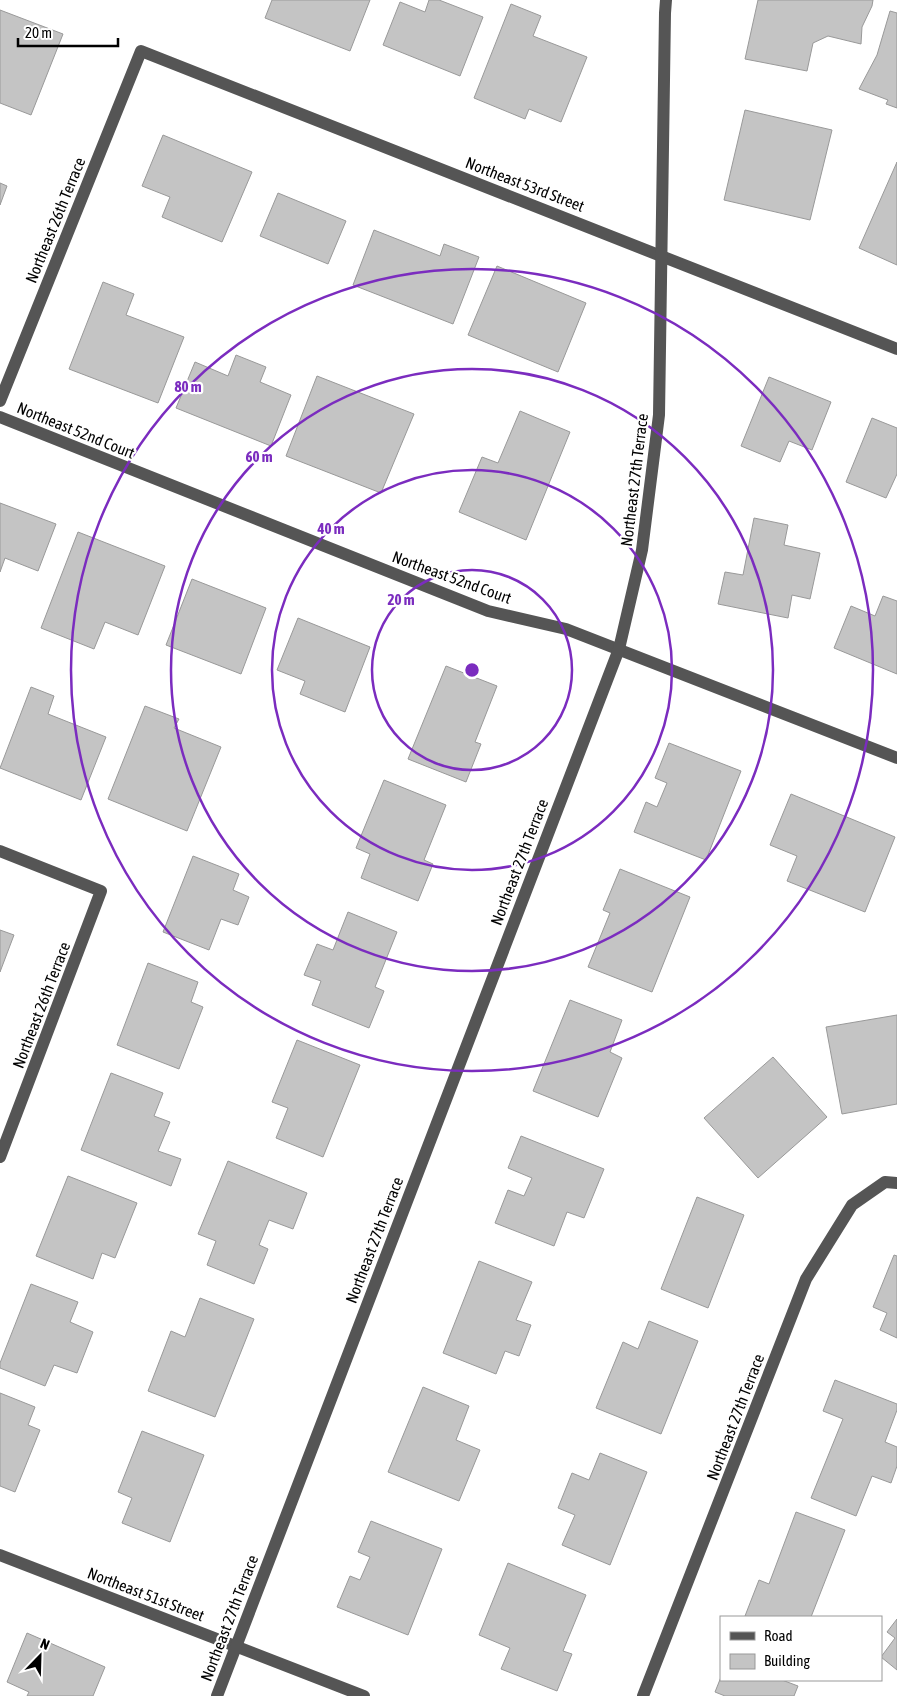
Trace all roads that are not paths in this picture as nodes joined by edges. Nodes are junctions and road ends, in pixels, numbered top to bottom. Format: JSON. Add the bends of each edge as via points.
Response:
{"nodes":[{"id":1,"x":666,"y":0,"type":"edge"},
{"id":2,"x":141,"y":51,"type":"joint"},
{"id":3,"x":660,"y":254,"type":"junction"},
{"id":4,"x":897,"y":349,"type":"edge"},
{"id":5,"x":0,"y":401,"type":"edge"},
{"id":6,"x":0,"y":417,"type":"edge"},
{"id":7,"x":619,"y":649,"type":"junction"},
{"id":8,"x":897,"y":758,"type":"edge"},
{"id":9,"x":0,"y":851,"type":"edge"},
{"id":10,"x":0,"y":1158,"type":"edge"},
{"id":11,"x":897,"y":1183,"type":"edge"},
{"id":12,"x":0,"y":1555,"type":"edge"},
{"id":13,"x":236,"y":1646,"type":"junction"},
{"id":14,"x":217,"y":1696,"type":"edge"},
{"id":15,"x":364,"y":1696,"type":"edge"},
{"id":16,"x":643,"y":1696,"type":"edge"}],
"edges":[{"from":1,"to":3,"type":"street","name":"Northeast 27th Terrace"},
{"from":2,"to":3,"type":"street","name":"Northeast 53rd Street"},
{"from":2,"to":5,"type":"street","name":"Northeast 26th Terrace"},
{"from":3,"to":4,"type":"street","name":"Northeast 53rd Street"},
{"from":3,"to":7,"type":"street","name":"Northeast 27th Terrace","via":[[659,415],[642,550]]},
{"from":6,"to":7,"type":"street","name":"Northeast 52nd Court","via":[[488,611],[566,629]]},
{"from":7,"to":8,"type":"street","name":"Northeast 52nd Court"},
{"from":7,"to":13,"type":"street","name":"Northeast 27th Terrace"},
{"from":9,"to":10,"type":"street","name":"Northeast 26th Terrace","via":[[101,891]]},
{"from":11,"to":16,"type":"street","name":"Northeast 27th Terrace","via":[[885,1182],[852,1205],[806,1279]]},
{"from":12,"to":13,"type":"street","name":"Northeast 51st Street"},
{"from":13,"to":14,"type":"street","name":"Northeast 27th Terrace"},
{"from":13,"to":15,"type":"street","name":"Northeast 51st Street"}]}
